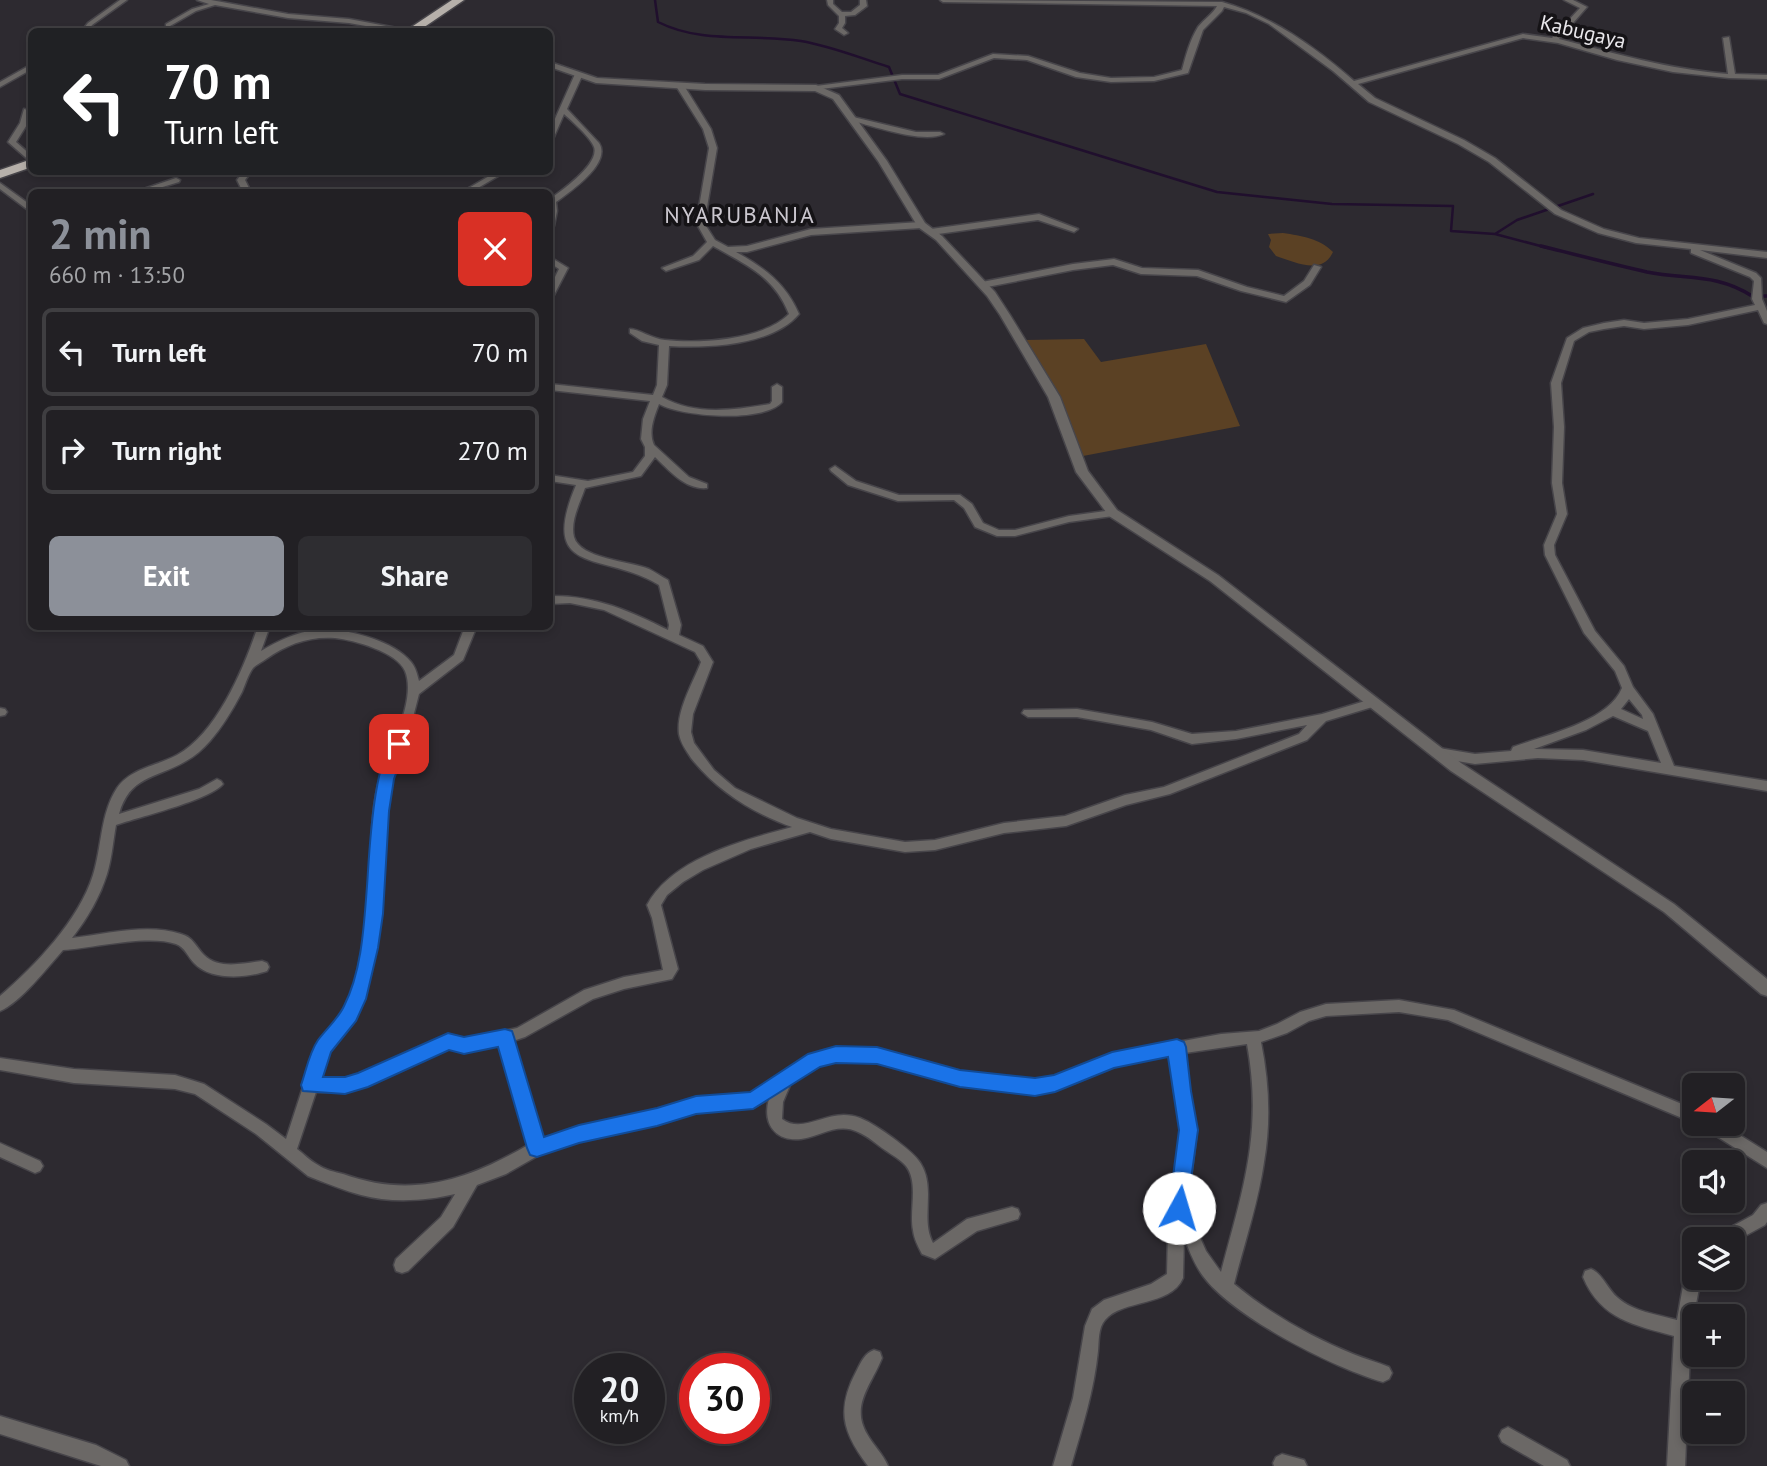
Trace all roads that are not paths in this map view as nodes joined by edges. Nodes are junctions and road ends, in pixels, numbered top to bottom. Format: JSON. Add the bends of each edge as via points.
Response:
{"nodes":[{"id":1,"x":124,"y":0,"type":"edge"},
{"id":2,"x":200,"y":0,"type":"edge"},
{"id":3,"x":459,"y":0,"type":"edge"},
{"id":4,"x":830,"y":0,"type":"edge"},
{"id":5,"x":863,"y":0,"type":"edge"},
{"id":6,"x":943,"y":0,"type":"edge"},
{"id":7,"x":1240,"y":0,"type":"edge"},
{"id":8,"x":1567,"y":0,"type":"edge"},
{"id":9,"x":220,"y":3,"type":"junction"},
{"id":10,"x":1222,"y":4,"type":"junction"},
{"id":11,"x":841,"y":14,"type":"junction"},
{"id":12,"x":168,"y":25,"type":"dead end"},
{"id":13,"x":89,"y":28,"type":"edge"},
{"id":14,"x":391,"y":28,"type":"edge"},
{"id":15,"x":414,"y":28,"type":"edge"},
{"id":16,"x":844,"y":33,"type":"dead end"},
{"id":17,"x":1727,"y":38,"type":"dead end"},
{"id":18,"x":1554,"y":40,"type":"junction"},
{"id":19,"x":553,"y":65,"type":"edge"},
{"id":20,"x":28,"y":68,"type":"edge"},
{"id":21,"x":578,"y":76,"type":"junction"},
{"id":22,"x":1732,"y":76,"type":"junction"},
{"id":23,"x":1767,"y":76,"type":"edge"},
{"id":24,"x":1354,"y":83,"type":"junction"},
{"id":25,"x":0,"y":85,"type":"edge"},
{"id":26,"x":680,"y":86,"type":"junction"},
{"id":27,"x":816,"y":88,"type":"junction"},
{"id":28,"x":564,"y":110,"type":"junction"},
{"id":29,"x":27,"y":111,"type":"dead end"},
{"id":30,"x":852,"y":118,"type":"junction"},
{"id":31,"x":553,"y":131,"type":"edge"},
{"id":32,"x":940,"y":134,"type":"dead end"},
{"id":33,"x":28,"y":158,"type":"edge"},
{"id":34,"x":28,"y":164,"type":"edge"},
{"id":35,"x":0,"y":174,"type":"edge"},
{"id":36,"x":496,"y":175,"type":"edge"},
{"id":37,"x":176,"y":180,"type":"dead end"},
{"id":38,"x":0,"y":185,"type":"edge"},
{"id":39,"x":148,"y":189,"type":"edge"},
{"id":40,"x":474,"y":189,"type":"edge"},
{"id":41,"x":553,"y":200,"type":"edge"},
{"id":42,"x":28,"y":208,"type":"edge"},
{"id":43,"x":926,"y":228,"type":"junction"},
{"id":44,"x":1074,"y":229,"type":"dead end"},
{"id":45,"x":712,"y":242,"type":"junction"},
{"id":46,"x":1678,"y":244,"type":"junction"},
{"id":47,"x":727,"y":250,"type":"junction"},
{"id":48,"x":1767,"y":255,"type":"edge"},
{"id":49,"x":553,"y":262,"type":"edge"},
{"id":50,"x":1317,"y":267,"type":"dead end"},
{"id":51,"x":666,"y":268,"type":"dead end"},
{"id":52,"x":982,"y":285,"type":"junction"},
{"id":53,"x":553,"y":290,"type":"edge"},
{"id":54,"x":1758,"y":299,"type":"junction"},
{"id":55,"x":1767,"y":321,"type":"edge"},
{"id":56,"x":633,"y":331,"type":"dead end"},
{"id":57,"x":664,"y":344,"type":"junction"},
{"id":58,"x":553,"y":387,"type":"edge"},
{"id":59,"x":777,"y":387,"type":"dead end"},
{"id":60,"x":658,"y":399,"type":"junction"},
{"id":61,"x":650,"y":447,"type":"junction"},
{"id":62,"x":835,"y":469,"type":"dead end"},
{"id":63,"x":553,"y":479,"type":"edge"},
{"id":64,"x":584,"y":484,"type":"junction"},
{"id":65,"x":703,"y":486,"type":"dead end"},
{"id":66,"x":1113,"y":513,"type":"junction"},
{"id":67,"x":553,"y":600,"type":"edge"},
{"id":68,"x":263,"y":630,"type":"edge"},
{"id":69,"x":469,"y":630,"type":"edge"},
{"id":70,"x":673,"y":638,"type":"junction"},
{"id":71,"x":252,"y":663,"type":"junction"},
{"id":72,"x":1628,"y":688,"type":"junction"},
{"id":73,"x":412,"y":693,"type":"junction"},
{"id":74,"x":1376,"y":702,"type":"junction"},
{"id":75,"x":1614,"y":711,"type":"junction"},
{"id":76,"x":1028,"y":713,"type":"dead end"},
{"id":77,"x":1322,"y":718,"type":"junction"},
{"id":78,"x":1653,"y":728,"type":"junction"},
{"id":79,"x":1439,"y":753,"type":"junction"},
{"id":80,"x":1507,"y":754,"type":"junction"},
{"id":81,"x":1669,"y":769,"type":"junction"},
{"id":82,"x":217,"y":784,"type":"dead end"},
{"id":83,"x":1767,"y":786,"type":"edge"},
{"id":84,"x":112,"y":821,"type":"junction"},
{"id":85,"x":809,"y":828,"type":"junction"},
{"id":86,"x":57,"y":945,"type":"junction"},
{"id":87,"x":262,"y":967,"type":"dead end"},
{"id":88,"x":1767,"y":989,"type":"edge"},
{"id":89,"x":0,"y":1005,"type":"edge"},
{"id":90,"x":505,"y":1037,"type":"junction"},
{"id":91,"x":1253,"y":1037,"type":"junction"},
{"id":92,"x":1177,"y":1047,"type":"junction"},
{"id":93,"x":0,"y":1064,"type":"edge"},
{"id":94,"x":786,"y":1079,"type":"junction"},
{"id":95,"x":310,"y":1085,"type":"junction"},
{"id":96,"x":1682,"y":1111,"type":"edge"},
{"id":97,"x":1728,"y":1136,"type":"edge"},
{"id":98,"x":537,"y":1148,"type":"junction"},
{"id":99,"x":0,"y":1150,"type":"edge"},
{"id":100,"x":288,"y":1151,"type":"junction"},
{"id":101,"x":1767,"y":1161,"type":"edge"},
{"id":102,"x":35,"y":1166,"type":"dead end"},
{"id":103,"x":471,"y":1181,"type":"junction"},
{"id":104,"x":1179,"y":1208,"type":"junction"},
{"id":105,"x":1767,"y":1210,"type":"edge"},
{"id":106,"x":1012,"y":1214,"type":"dead end"},
{"id":107,"x":1745,"y":1228,"type":"edge"},
{"id":108,"x":402,"y":1265,"type":"dead end"},
{"id":109,"x":1591,"y":1277,"type":"dead end"},
{"id":110,"x":1225,"y":1287,"type":"junction"},
{"id":111,"x":1682,"y":1330,"type":"edge"},
{"id":112,"x":1682,"y":1349,"type":"edge"},
{"id":113,"x":874,"y":1358,"type":"dead end"},
{"id":114,"x":1383,"y":1373,"type":"dead end"},
{"id":115,"x":0,"y":1425,"type":"edge"},
{"id":116,"x":1508,"y":1436,"type":"dead end"},
{"id":117,"x":120,"y":1466,"type":"edge"},
{"id":118,"x":879,"y":1466,"type":"edge"},
{"id":119,"x":1062,"y":1466,"type":"edge"},
{"id":120,"x":1561,"y":1466,"type":"edge"},
{"id":121,"x":1676,"y":1466,"type":"edge"}],
"edges":[{"from":1,"to":13,"type":"street"},
{"from":2,"to":9,"type":"street"},
{"from":3,"to":15,"type":"highway"},
{"from":4,"to":11,"type":"street"},
{"from":5,"to":11,"type":"street","via":[[864,6],[857,12]]},
{"from":6,"to":10,"type":"street"},
{"from":7,"to":10,"type":"street"},
{"from":8,"to":18,"type":"street","via":[[1584,7]]},
{"from":9,"to":12,"type":"street","via":[[194,10]]},
{"from":9,"to":14,"type":"street"},
{"from":10,"to":24,"type":"street","via":[[1271,23]]},
{"from":10,"to":27,"type":"street","via":[[1202,24],[1185,71],[1177,75],[1138,80],[1095,78],[1028,58],[993,55],[939,77]]},
{"from":11,"to":16,"type":"street","via":[[838,30]]},
{"from":17,"to":22,"type":"street"},
{"from":18,"to":22,"type":"street","name":"Kabugaya","via":[[1643,64]]},
{"from":18,"to":24,"type":"street","name":"Kabugaya","via":[[1523,36],[1503,40]]},
{"from":19,"to":21,"type":"street"},
{"from":20,"to":25,"type":"street"},
{"from":21,"to":26,"type":"street"},
{"from":21,"to":28,"type":"street"},
{"from":22,"to":23,"type":"street","name":"Kabugaya"},
{"from":24,"to":46,"type":"street","via":[[1380,104],[1492,160],[1558,212],[1620,237]]},
{"from":26,"to":27,"type":"street"},
{"from":26,"to":45,"type":"street","via":[[711,138],[713,158],[701,219]]},
{"from":27,"to":30,"type":"street","via":[[836,97]]},
{"from":28,"to":31,"type":"street"},
{"from":28,"to":41,"type":"street","via":[[594,141],[598,156],[588,171]]},
{"from":29,"to":33,"type":"street","via":[[12,142]]},
{"from":30,"to":32,"type":"street","via":[[916,134]]},
{"from":30,"to":43,"type":"street"},
{"from":34,"to":35,"type":"highway"},
{"from":36,"to":40,"type":"street"},
{"from":37,"to":39,"type":"street"},
{"from":38,"to":42,"type":"street"},
{"from":43,"to":44,"type":"street","via":[[1039,217]]},
{"from":43,"to":47,"type":"street","via":[[811,232]]},
{"from":43,"to":52,"type":"street"},
{"from":45,"to":47,"type":"street"},
{"from":45,"to":51,"type":"street","via":[[696,258]]},
{"from":46,"to":48,"type":"street"},
{"from":46,"to":54,"type":"street","via":[[1751,273],[1758,280]]},
{"from":47,"to":57,"type":"street","via":[[769,274],[780,286],[793,309],[791,321],[770,332],[706,343]]},
{"from":49,"to":53,"type":"street","via":[[565,268]]},
{"from":50,"to":52,"type":"street","via":[[1307,283],[1286,299],[1198,273],[1141,271],[1114,262]]},
{"from":52,"to":66,"type":"street","via":[[1054,397],[1082,472]]},
{"from":54,"to":55,"type":"street"},
{"from":54,"to":72,"type":"street","via":[[1688,322],[1604,326],[1577,334],[1566,348],[1556,383],[1557,483],[1562,514],[1549,545],[1550,555],[1590,633],[1620,669]]},
{"from":56,"to":57,"type":"street","via":[[643,340]]},
{"from":57,"to":60,"type":"street"},
{"from":58,"to":60,"type":"street"},
{"from":59,"to":60,"type":"street","via":[[773,406],[732,413],[687,410]]},
{"from":60,"to":61,"type":"street","via":[[646,429]]},
{"from":61,"to":64,"type":"street","via":[[650,456],[637,474]]},
{"from":61,"to":65,"type":"street","via":[[685,479]]},
{"from":62,"to":66,"type":"street","via":[[852,483],[898,498],[956,497],[979,524],[997,533]]},
{"from":63,"to":64,"type":"street"},
{"from":64,"to":70,"type":"street","via":[[569,518],[572,547],[664,583],[673,615]]},
{"from":66,"to":74,"type":"street","via":[[1214,578]]},
{"from":67,"to":70,"type":"street","via":[[591,602]]},
{"from":68,"to":71,"type":"street"},
{"from":69,"to":73,"type":"street","via":[[459,657]]},
{"from":70,"to":85,"type":"street","via":[[699,649],[706,662],[685,732],[697,758],[731,791]]},
{"from":71,"to":73,"type":"street","via":[[286,641],[319,632],[336,633],[396,656],[410,669]]},
{"from":71,"to":84,"type":"street","via":[[200,742],[188,754],[130,782]]},
{"from":72,"to":75,"type":"street","via":[[1624,702]]},
{"from":72,"to":78,"type":"street"},
{"from":73,"to":95,"type":"street","via":[[382,801],[374,914],[357,999],[323,1048]]},
{"from":74,"to":77,"type":"street"},
{"from":74,"to":79,"type":"street"},
{"from":75,"to":78,"type":"street"},
{"from":75,"to":80,"type":"street"},
{"from":76,"to":77,"type":"street","via":[[1077,713],[1152,726],[1192,739]]},
{"from":77,"to":85,"type":"street","via":[[1303,737],[1274,750],[1166,791],[1066,821],[905,847]]},
{"from":78,"to":81,"type":"street"},
{"from":79,"to":80,"type":"street","via":[[1475,759]]},
{"from":79,"to":88,"type":"street","via":[[1669,908]]},
{"from":80,"to":81,"type":"street","via":[[1572,754]]},
{"from":81,"to":83,"type":"street"},
{"from":82,"to":84,"type":"street"},
{"from":84,"to":86,"type":"street","via":[[100,878]]},
{"from":85,"to":90,"type":"street","via":[[762,839],[706,863],[661,893],[654,905],[670,973],[589,994]]},
{"from":86,"to":87,"type":"street","via":[[160,936],[189,944],[210,967]]},
{"from":86,"to":89,"type":"street"},
{"from":90,"to":95,"type":"street","via":[[464,1046],[448,1041],[361,1081]]},
{"from":90,"to":98,"type":"street"},
{"from":91,"to":92,"type":"street"},
{"from":91,"to":96,"type":"street","via":[[1326,1010],[1399,1006],[1449,1014]]},
{"from":91,"to":110,"type":"street","via":[[1261,1093],[1259,1148]]},
{"from":92,"to":94,"type":"street","via":[[1112,1060],[1035,1087],[960,1079],[856,1053],[814,1060]]},
{"from":92,"to":104,"type":"street","via":[[1189,1130]]},
{"from":93,"to":100,"type":"street","via":[[74,1076],[165,1081],[199,1089]]},
{"from":94,"to":98,"type":"street","via":[[753,1101],[696,1105]]},
{"from":94,"to":106,"type":"street","via":[[774,1107],[775,1124],[781,1128],[799,1134],[830,1123],[855,1123],[914,1164],[920,1232],[928,1249],[935,1251],[973,1224]]},
{"from":95,"to":100,"type":"street"},
{"from":97,"to":101,"type":"street"},
{"from":98,"to":103,"type":"street"},
{"from":99,"to":102,"type":"street"},
{"from":100,"to":103,"type":"street","via":[[313,1171],[361,1188],[428,1192]]},
{"from":103,"to":108,"type":"street","via":[[447,1222]]},
{"from":104,"to":110,"type":"street","via":[[1209,1272]]},
{"from":104,"to":119,"type":"street","via":[[1175,1278],[1153,1293],[1097,1316],[1087,1377]]},
{"from":105,"to":107,"type":"street"},
{"from":109,"to":111,"type":"street","via":[[1616,1310]]},
{"from":110,"to":114,"type":"street","via":[[1325,1352]]},
{"from":112,"to":121,"type":"street"},
{"from":113,"to":118,"type":"street","via":[[855,1387],[852,1414],[857,1438]]},
{"from":115,"to":117,"type":"street","via":[[96,1454]]},
{"from":116,"to":120,"type":"street"}]}
